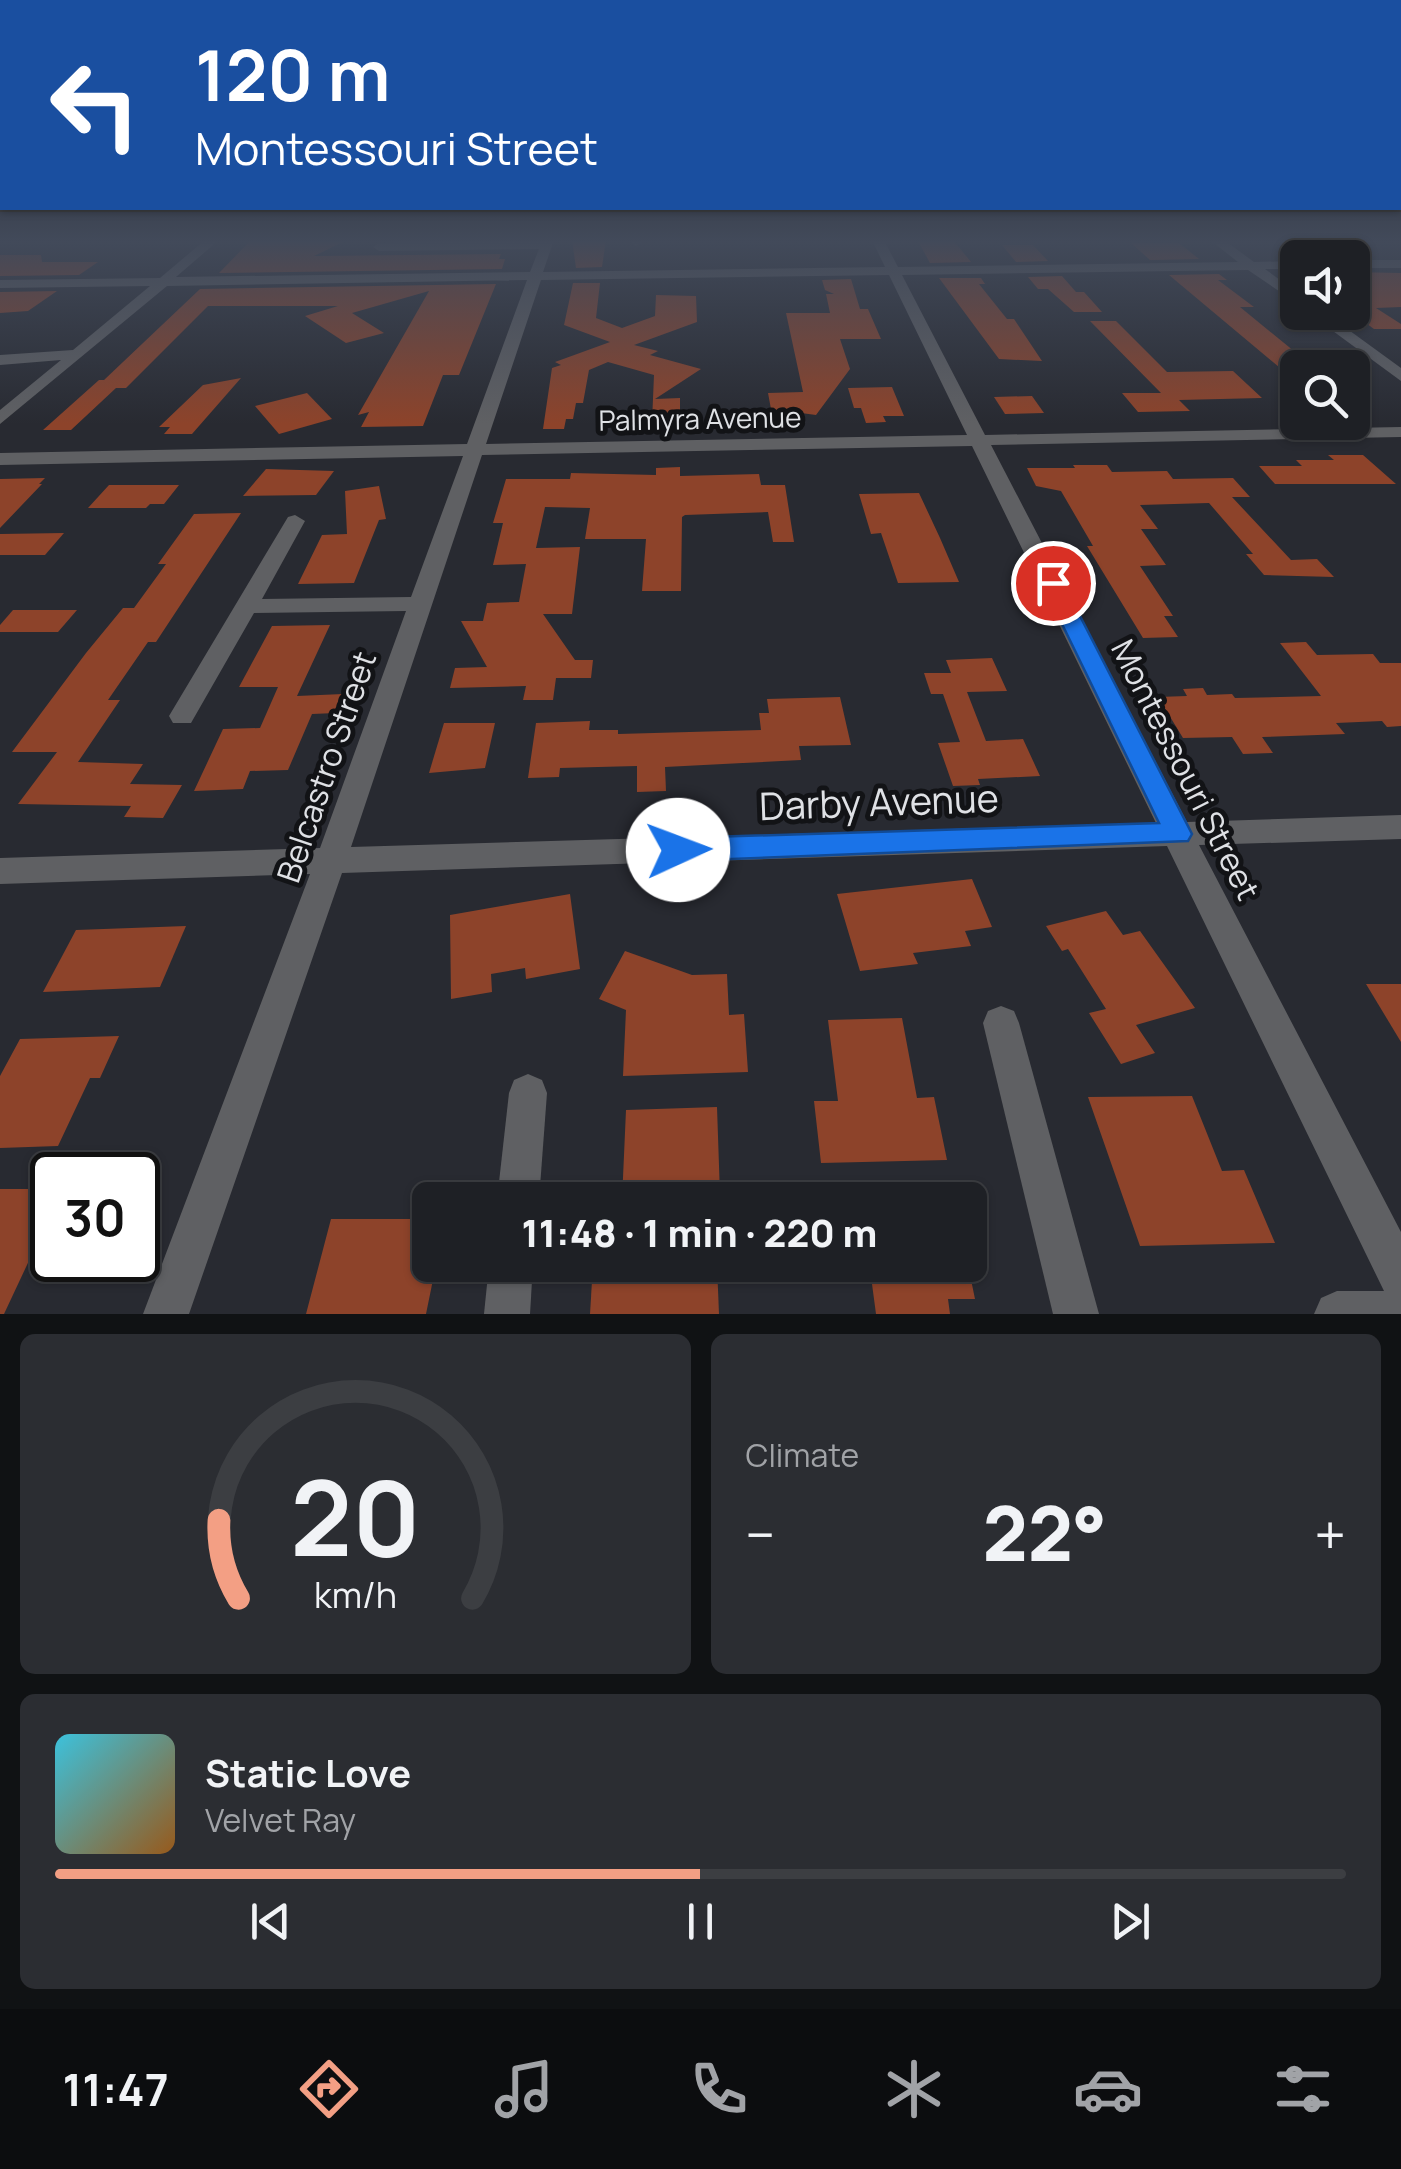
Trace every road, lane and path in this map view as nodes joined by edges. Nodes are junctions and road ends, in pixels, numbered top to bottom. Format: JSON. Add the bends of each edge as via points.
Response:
{"nodes":[{"id":1,"x":139,"y":301,"type":"edge"},
{"id":2,"x":527,"y":301,"type":"edge"},
{"id":3,"x":909,"y":301,"type":"edge"},
{"id":4,"x":1338,"y":330,"type":"edge"},
{"id":5,"x":70,"y":354,"type":"junction"},
{"id":6,"x":4,"y":356,"type":"edge"},
{"id":7,"x":1401,"y":376,"type":"edge"},
{"id":8,"x":0,"y":419,"type":"edge"},
{"id":9,"x":1401,"y":432,"type":"edge"},
{"id":10,"x":981,"y":440,"type":"junction"},
{"id":11,"x":475,"y":450,"type":"junction"},
{"id":12,"x":0,"y":459,"type":"edge"},
{"id":13,"x":295,"y":521,"type":"dead end"},
{"id":14,"x":421,"y":604,"type":"junction"},
{"id":15,"x":246,"y":606,"type":"junction"},
{"id":16,"x":182,"y":716,"type":"dead end"},
{"id":17,"x":1401,"y":826,"type":"edge"},
{"id":18,"x":1178,"y":834,"type":"junction"},
{"id":19,"x":332,"y":860,"type":"junction"},
{"id":20,"x":0,"y":871,"type":"edge"},
{"id":21,"x":1001,"y":1024,"type":"dead end"},
{"id":22,"x":528,"y":1093,"type":"dead end"},
{"id":23,"x":520,"y":1182,"type":"edge"},
{"id":24,"x":1401,"y":1278,"type":"edge"},
{"id":25,"x":510,"y":1282,"type":"edge"},
{"id":26,"x":1401,"y":1313,"type":"edge"},
{"id":27,"x":166,"y":1314,"type":"edge"},
{"id":28,"x":507,"y":1314,"type":"edge"},
{"id":29,"x":1076,"y":1314,"type":"edge"},
{"id":30,"x":1337,"y":1314,"type":"edge"}],
"edges":[{"from":1,"to":5,"type":"street"},
{"from":2,"to":11,"type":"street","name":"Belcastro Street"},
{"from":3,"to":10,"type":"street","name":"Montessouri Street"},
{"from":4,"to":7,"type":"street"},
{"from":5,"to":6,"type":"street"},
{"from":5,"to":8,"type":"street"},
{"from":9,"to":10,"type":"street","name":"Palmyra Avenue"},
{"from":10,"to":11,"type":"street","name":"Palmyra Avenue"},
{"from":10,"to":18,"type":"street","name":"Montessouri Street"},
{"from":11,"to":12,"type":"street","name":"Palmyra Avenue"},
{"from":11,"to":14,"type":"street","name":"Belcastro Street"},
{"from":13,"to":15,"type":"street"},
{"from":14,"to":15,"type":"street"},
{"from":14,"to":19,"type":"street","name":"Belcastro Street"},
{"from":15,"to":16,"type":"street"},
{"from":17,"to":18,"type":"street","name":"Darby Avenue"},
{"from":18,"to":19,"type":"street","name":"Darby Avenue"},
{"from":18,"to":24,"type":"street","name":"Montessouri Street"},
{"from":19,"to":20,"type":"street","name":"Darby Avenue"},
{"from":19,"to":27,"type":"street","name":"Belcastro Street"},
{"from":21,"to":29,"type":"street"},
{"from":22,"to":23,"type":"street"},
{"from":25,"to":28,"type":"street"},
{"from":26,"to":30,"type":"street"}]}
